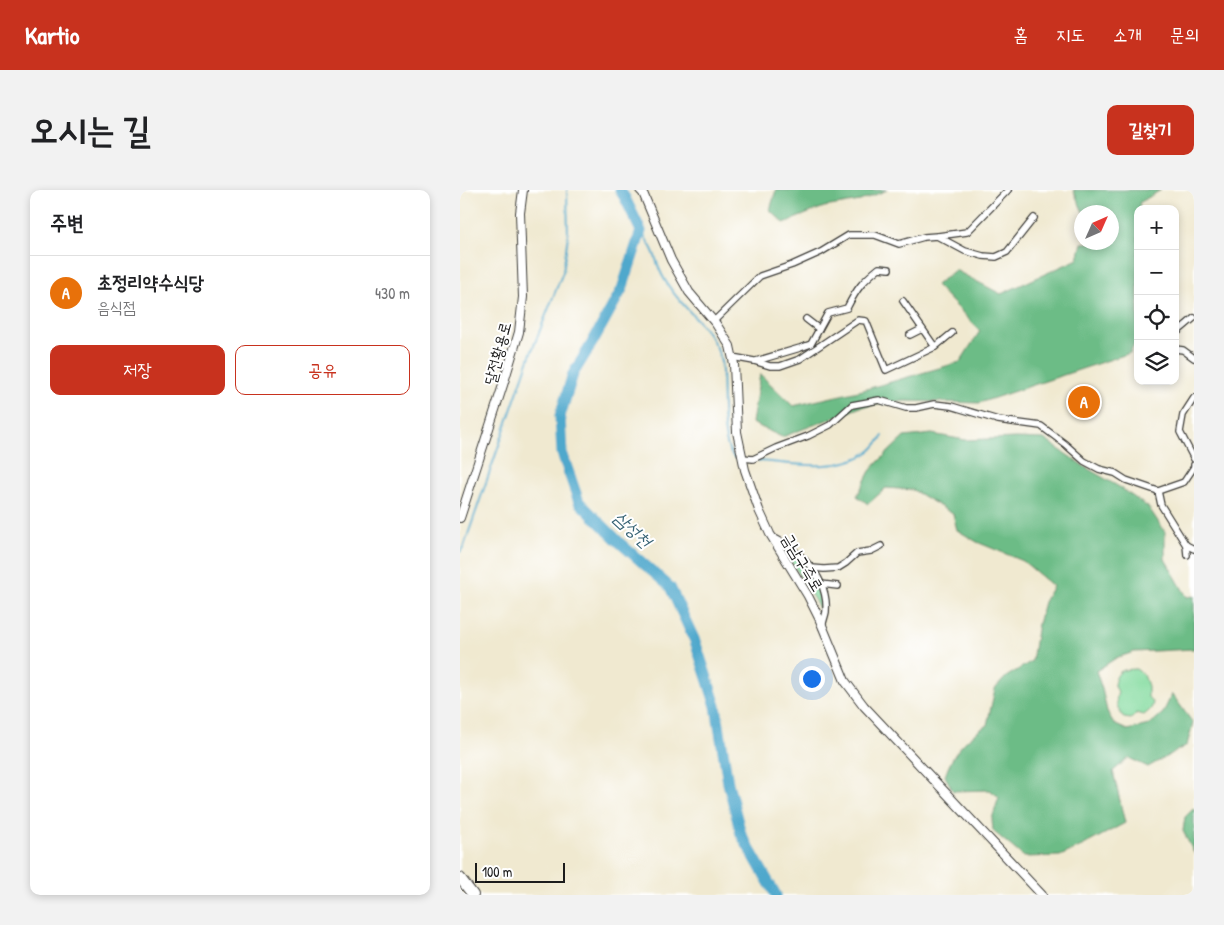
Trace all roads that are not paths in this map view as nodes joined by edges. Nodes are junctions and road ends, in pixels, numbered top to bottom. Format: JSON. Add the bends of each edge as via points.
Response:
{"nodes":[{"id":1,"x":523,"y":190,"type":"edge"},
{"id":2,"x":640,"y":190,"type":"edge"},
{"id":3,"x":1008,"y":190,"type":"edge"},
{"id":4,"x":1034,"y":218,"type":"dead end"},
{"id":5,"x":937,"y":236,"type":"junction"},
{"id":6,"x":889,"y":268,"type":"dead end"},
{"id":7,"x":903,"y":301,"type":"dead end"},
{"id":8,"x":1194,"y":318,"type":"edge"},
{"id":9,"x":806,"y":319,"type":"dead end"},
{"id":10,"x":714,"y":321,"type":"junction"},
{"id":11,"x":819,"y":329,"type":"junction"},
{"id":12,"x":922,"y":329,"type":"junction"},
{"id":13,"x":1179,"y":331,"type":"edge"},
{"id":14,"x":952,"y":333,"type":"dead end"},
{"id":15,"x":910,"y":334,"type":"dead end"},
{"id":16,"x":935,"y":347,"type":"junction"},
{"id":17,"x":1179,"y":350,"type":"edge"},
{"id":18,"x":732,"y":357,"type":"junction"},
{"id":19,"x":1194,"y":358,"type":"edge"},
{"id":20,"x":754,"y":361,"type":"junction"},
{"id":21,"x":1194,"y":398,"type":"edge"},
{"id":22,"x":743,"y":458,"type":"junction"},
{"id":23,"x":1194,"y":459,"type":"edge"},
{"id":24,"x":1194,"y":465,"type":"edge"},
{"id":25,"x":1158,"y":491,"type":"junction"},
{"id":26,"x":460,"y":518,"type":"edge"},
{"id":27,"x":772,"y":536,"type":"junction"},
{"id":28,"x":1186,"y":545,"type":"junction"},
{"id":29,"x":881,"y":546,"type":"dead end"},
{"id":30,"x":1194,"y":549,"type":"edge"},
{"id":31,"x":1187,"y":555,"type":"dead end"},
{"id":32,"x":812,"y":568,"type":"junction"},
{"id":33,"x":821,"y":584,"type":"junction"},
{"id":34,"x":838,"y":586,"type":"dead end"},
{"id":35,"x":822,"y":627,"type":"junction"},
{"id":36,"x":460,"y":878,"type":"edge"},
{"id":37,"x":460,"y":888,"type":"edge"},
{"id":38,"x":466,"y":895,"type":"edge"},
{"id":39,"x":473,"y":895,"type":"edge"},
{"id":40,"x":1042,"y":895,"type":"edge"}],
"edges":[{"from":1,"to":26,"type":"main road","name":"달전황용로","via":[[520,213],[523,297],[518,332]]},
{"from":2,"to":10,"type":"main road","name":"금남구즉로","via":[[689,292]]},
{"from":3,"to":5,"type":"street","via":[[967,232]]},
{"from":4,"to":5,"type":"street","via":[[1007,252],[996,257],[965,251]]},
{"from":5,"to":10,"type":"street","via":[[899,244],[875,235],[849,235],[821,252],[760,276]]},
{"from":6,"to":11,"type":"street","via":[[879,268],[867,278],[847,308],[828,313]]},
{"from":7,"to":12,"type":"street"},
{"from":8,"to":13,"type":"street"},
{"from":9,"to":11,"type":"street"},
{"from":10,"to":18,"type":"main road","name":"금남구즉로","via":[[730,346]]},
{"from":11,"to":20,"type":"street","via":[[811,344]]},
{"from":12,"to":15,"type":"street"},
{"from":12,"to":16,"type":"street"},
{"from":14,"to":16,"type":"street"},
{"from":16,"to":20,"type":"street","via":[[886,370],[866,321],[858,320],[800,359],[780,366]]},
{"from":17,"to":19,"type":"street"},
{"from":18,"to":20,"type":"street"},
{"from":18,"to":22,"type":"main road","name":"금남구즉로","via":[[737,432]]},
{"from":21,"to":23,"type":"street","via":[[1183,415],[1180,432]]},
{"from":22,"to":25,"type":"street","via":[[753,459],[808,436],[830,425],[852,405],[879,400],[906,408],[934,404],[998,420],[1041,426],[1084,461]]},
{"from":22,"to":27,"type":"main road","name":"금남구즉로","via":[[759,510]]},
{"from":24,"to":25,"type":"street","via":[[1184,482]]},
{"from":25,"to":28,"type":"street","via":[[1161,505]]},
{"from":27,"to":32,"type":"street","via":[[797,552]]},
{"from":27,"to":35,"type":"main road","name":"금남구즉로","via":[[808,596]]},
{"from":28,"to":30,"type":"street"},
{"from":28,"to":31,"type":"street"},
{"from":29,"to":32,"type":"street","via":[[857,553],[838,568]]},
{"from":32,"to":33,"type":"street"},
{"from":33,"to":34,"type":"street"},
{"from":33,"to":35,"type":"street","via":[[826,610]]},
{"from":35,"to":40,"type":"main road","name":"금남구즉로","via":[[845,681],[864,706]]},
{"from":36,"to":39,"type":"highway"},
{"from":37,"to":38,"type":"highway"}]}
